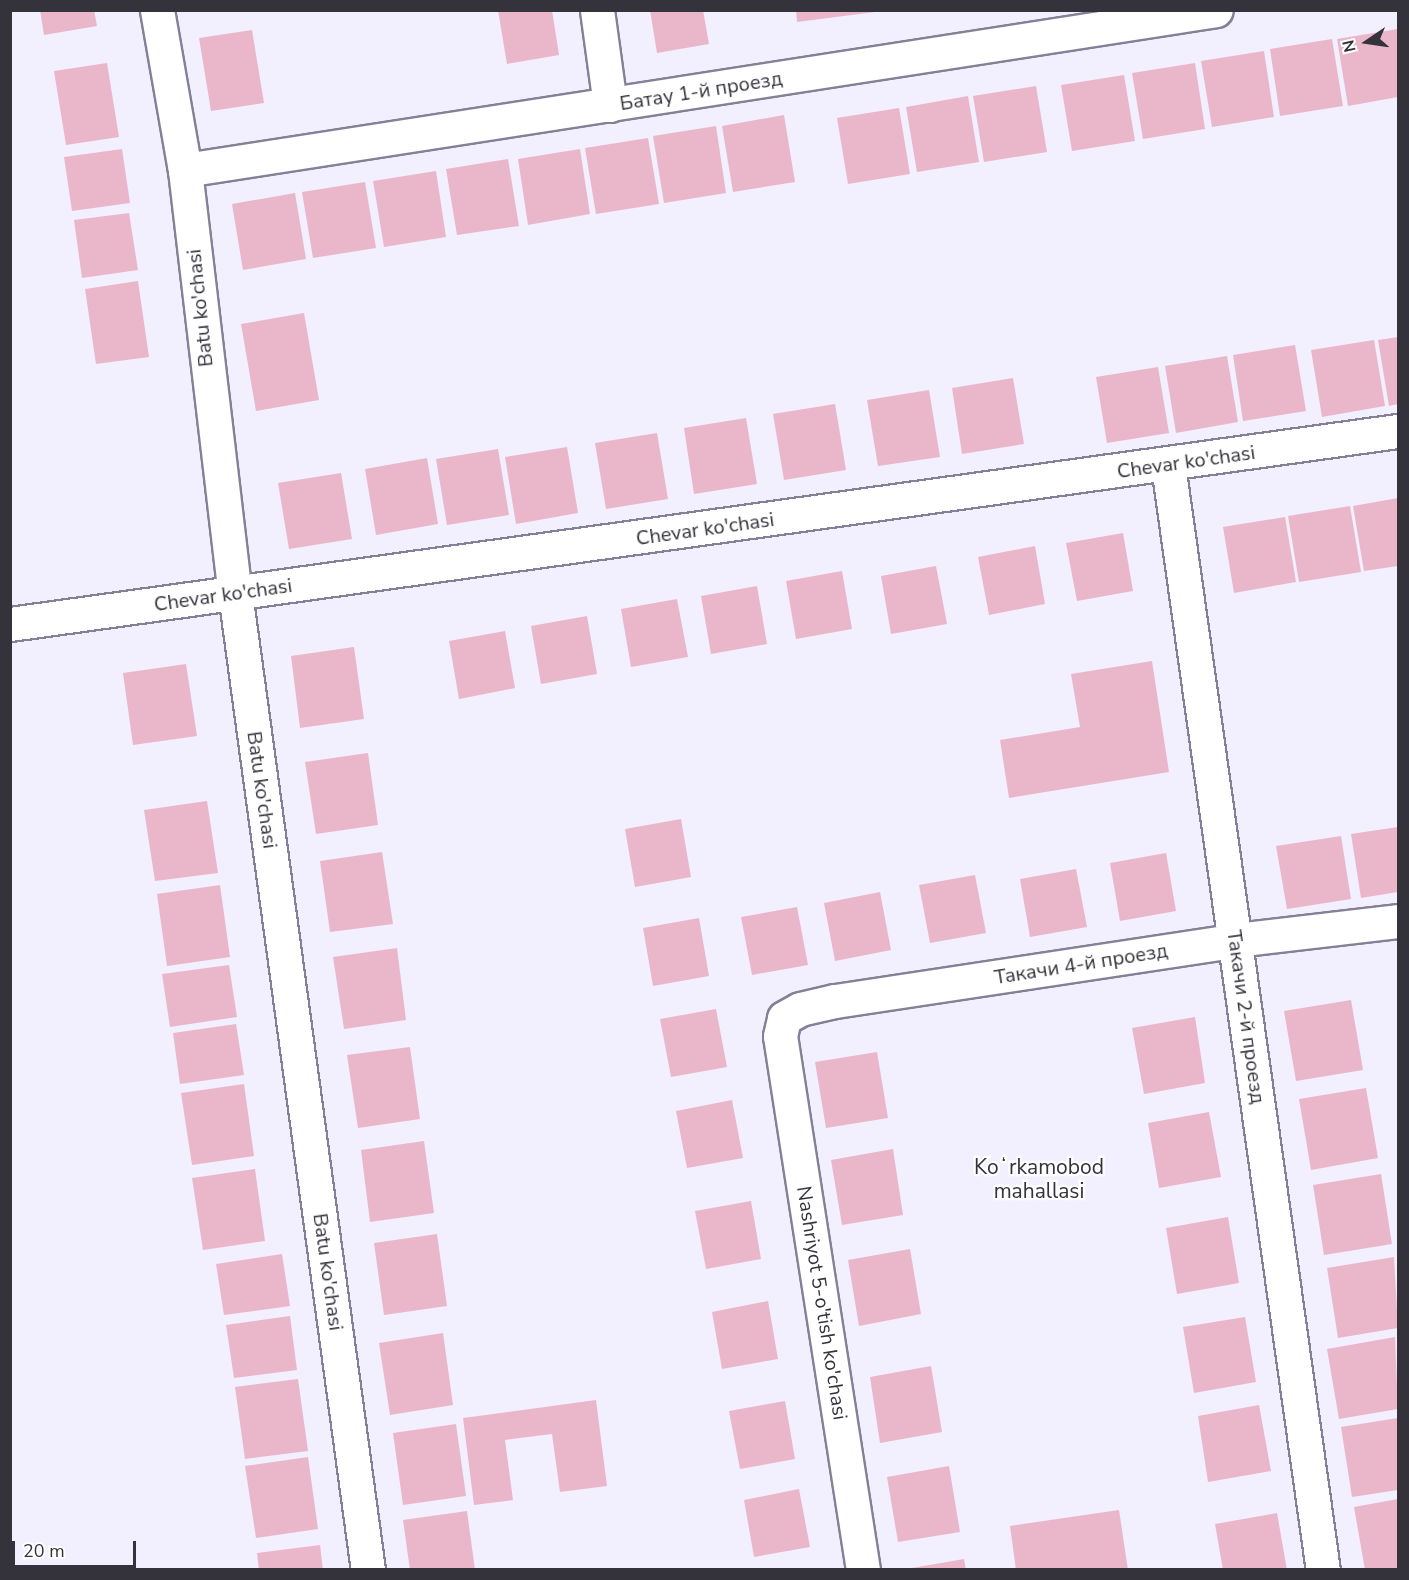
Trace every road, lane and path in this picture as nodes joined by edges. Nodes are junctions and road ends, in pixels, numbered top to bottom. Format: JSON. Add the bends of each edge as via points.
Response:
{"nodes":[{"id":1,"x":157,"y":10,"type":"edge"},
{"id":2,"x":597,"y":10,"type":"edge"},
{"id":3,"x":1216,"y":10,"type":"edge"},
{"id":4,"x":1048,"y":24,"type":"edge"},
{"id":5,"x":610,"y":105,"type":"junction"},
{"id":6,"x":185,"y":170,"type":"junction"},
{"id":7,"x":1398,"y":432,"type":"edge"},
{"id":8,"x":1168,"y":465,"type":"junction"},
{"id":9,"x":235,"y":593,"type":"junction"},
{"id":10,"x":10,"y":624,"type":"edge"},
{"id":11,"x":1398,"y":921,"type":"edge"},
{"id":12,"x":1236,"y":940,"type":"junction"},
{"id":13,"x":780,"y":1036,"type":"joint"},
{"id":14,"x":368,"y":1569,"type":"edge"},
{"id":15,"x":863,"y":1569,"type":"edge"},
{"id":16,"x":1323,"y":1569,"type":"edge"}],
"edges":[{"from":1,"to":6,"type":"street","name":"Batu ko'chasi"},
{"from":2,"to":5,"type":"street"},
{"from":3,"to":4,"type":"street","name":"Батау 1-й проезд"},
{"from":4,"to":5,"type":"street","name":"Батау 1-й проезд"},
{"from":5,"to":6,"type":"street","name":"Батау 1-й проезд"},
{"from":6,"to":9,"type":"street","name":"Batu ko'chasi"},
{"from":7,"to":8,"type":"street","name":"Chevar ko'chasi"},
{"from":8,"to":9,"type":"street","name":"Chevar ko'chasi"},
{"from":8,"to":12,"type":"street","name":"Такачи 2-й проезд"},
{"from":9,"to":10,"type":"street","name":"Chevar ko'chasi"},
{"from":9,"to":14,"type":"street","name":"Batu ko'chasi"},
{"from":11,"to":12,"type":"street","name":"Такачи 4-й проезд"},
{"from":12,"to":13,"type":"street","name":"Такачи 4-й проезд","via":[[826,1003],[800,1009],[784,1018]]},
{"from":12,"to":16,"type":"street","name":"Такачи 2-й проезд"},
{"from":13,"to":15,"type":"street","name":"Nashriyot 5-o'tish ko'chasi"}]}
